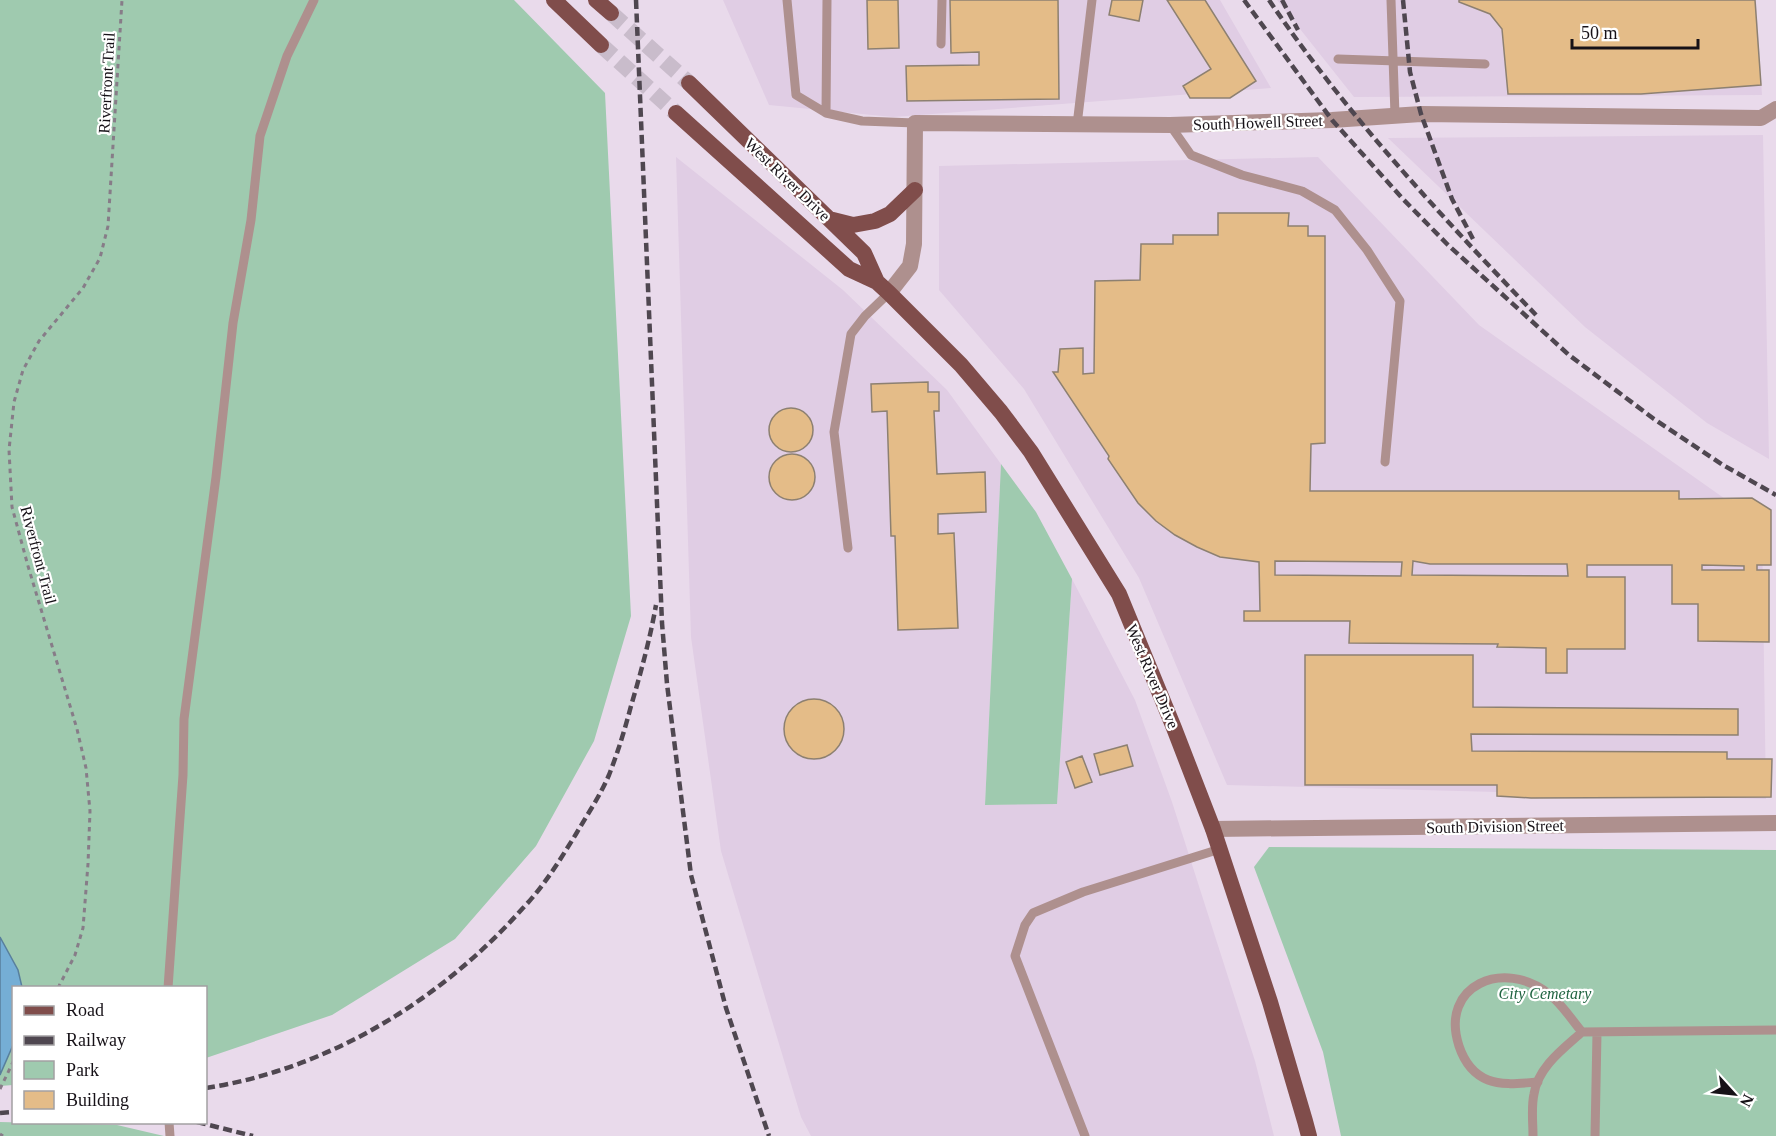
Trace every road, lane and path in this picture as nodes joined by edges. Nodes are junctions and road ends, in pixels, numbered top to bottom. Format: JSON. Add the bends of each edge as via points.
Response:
{"nodes":[{"id":1,"x":122,"y":0,"type":"edge"},
{"id":2,"x":314,"y":0,"type":"edge"},
{"id":3,"x":554,"y":0,"type":"edge"},
{"id":4,"x":596,"y":0,"type":"edge"},
{"id":5,"x":787,"y":0,"type":"edge"},
{"id":6,"x":827,"y":0,"type":"edge"},
{"id":7,"x":942,"y":0,"type":"edge"},
{"id":8,"x":1092,"y":0,"type":"edge"},
{"id":9,"x":1391,"y":0,"type":"edge"},
{"id":10,"x":611,"y":14,"type":"tunnel mouth"},
{"id":11,"x":941,"y":44,"type":"dead end"},
{"id":12,"x":601,"y":45,"type":"tunnel mouth"},
{"id":13,"x":1338,"y":59,"type":"dead end"},
{"id":14,"x":1393,"y":62,"type":"junction"},
{"id":15,"x":1485,"y":64,"type":"dead end"},
{"id":16,"x":689,"y":83,"type":"tunnel mouth"},
{"id":17,"x":1776,"y":109,"type":"edge"},
{"id":18,"x":676,"y":113,"type":"tunnel mouth"},
{"id":19,"x":825,"y":113,"type":"junction"},
{"id":20,"x":1395,"y":115,"type":"junction"},
{"id":21,"x":915,"y":123,"type":"junction"},
{"id":22,"x":1170,"y":124,"type":"junction"},
{"id":23,"x":1077,"y":125,"type":"junction"},
{"id":24,"x":915,"y":190,"type":"junction"},
{"id":25,"x":829,"y":219,"type":"junction"},
{"id":26,"x":883,"y":287,"type":"junction"},
{"id":27,"x":1385,"y":462,"type":"dead end"},
{"id":28,"x":848,"y":548,"type":"dead end"},
{"id":29,"x":1776,"y":823,"type":"edge"},
{"id":30,"x":1214,"y":829,"type":"junction"},
{"id":31,"x":1220,"y":849,"type":"junction"},
{"id":32,"x":59,"y":986,"type":"edge"},
{"id":33,"x":168,"y":986,"type":"edge"},
{"id":34,"x":1776,"y":1030,"type":"edge"},
{"id":35,"x":1582,"y":1032,"type":"junction"},
{"id":36,"x":1597,"y":1033,"type":"junction"},
{"id":37,"x":12,"y":1064,"type":"edge"},
{"id":38,"x":1538,"y":1082,"type":"junction"},
{"id":39,"x":0,"y":1089,"type":"edge"},
{"id":40,"x":1085,"y":1136,"type":"edge"},
{"id":41,"x":1309,"y":1136,"type":"edge"},
{"id":42,"x":1533,"y":1136,"type":"edge"},
{"id":43,"x":1595,"y":1136,"type":"edge"}],
"edges":[{"from":1,"to":32,"type":"path","name":"Riverfront Trail","via":[[108,226],[99,258],[83,288],[39,342],[23,370],[9,450],[12,507],[77,729],[90,811],[83,928],[75,955]]},
{"from":2,"to":33,"type":"lane","via":[[287,56],[260,136],[184,719]]},
{"from":3,"to":12,"type":"main road"},
{"from":4,"to":10,"type":"main road"},
{"from":5,"to":19,"type":"lane","via":[[796,96]]},
{"from":6,"to":19,"type":"lane"},
{"from":7,"to":11,"type":"lane"},
{"from":8,"to":23,"type":"lane"},
{"from":9,"to":14,"type":"lane"},
{"from":13,"to":14,"type":"lane"},
{"from":14,"to":15,"type":"lane"},
{"from":14,"to":20,"type":"lane"},
{"from":16,"to":25,"type":"main road","name":"West River Drive"},
{"from":17,"to":20,"type":"street","name":"South Howell Street","via":[[1761,118]]},
{"from":18,"to":26,"type":"main road","name":"West River Drive","via":[[849,268]]},
{"from":19,"to":21,"type":"lane","via":[[862,122]]},
{"from":20,"to":22,"type":"street","name":"South Howell Street"},
{"from":21,"to":23,"type":"street","name":"South Howell Street"},
{"from":21,"to":24,"type":"street"},
{"from":22,"to":23,"type":"street","name":"South Howell Street"},
{"from":22,"to":27,"type":"lane","via":[[1191,155],[1242,175],[1302,191],[1335,210],[1400,301]]},
{"from":24,"to":25,"type":"main road","via":[[891,214],[875,221],[853,225]]},
{"from":24,"to":26,"type":"street","via":[[910,266]]},
{"from":25,"to":26,"type":"main road","name":"West River Drive","via":[[864,253]]},
{"from":26,"to":28,"type":"lane","via":[[850,334],[834,432]]},
{"from":26,"to":30,"type":"main road","name":"West River Drive","via":[[961,365],[1001,412],[1031,452],[1119,594]]},
{"from":29,"to":30,"type":"street","name":"South Division Street"},
{"from":30,"to":31,"type":"main road","name":"West River Drive"},
{"from":31,"to":40,"type":"lane","via":[[1083,892],[1033,913],[1025,925],[1015,956]]},
{"from":31,"to":41,"type":"main road","name":"West River Drive"},
{"from":34,"to":36,"type":"lane"},
{"from":35,"to":36,"type":"lane"},
{"from":35,"to":38,"type":"lane","via":[[1553,1058]]},
{"from":35,"to":38,"type":"lane","via":[[1550,995],[1520,978],[1488,979],[1471,988],[1454,1021],[1463,1058],[1488,1080],[1504,1084]]},
{"from":36,"to":43,"type":"lane"},
{"from":37,"to":39,"type":"path"},
{"from":38,"to":42,"type":"lane","via":[[1534,1092]]}]}
